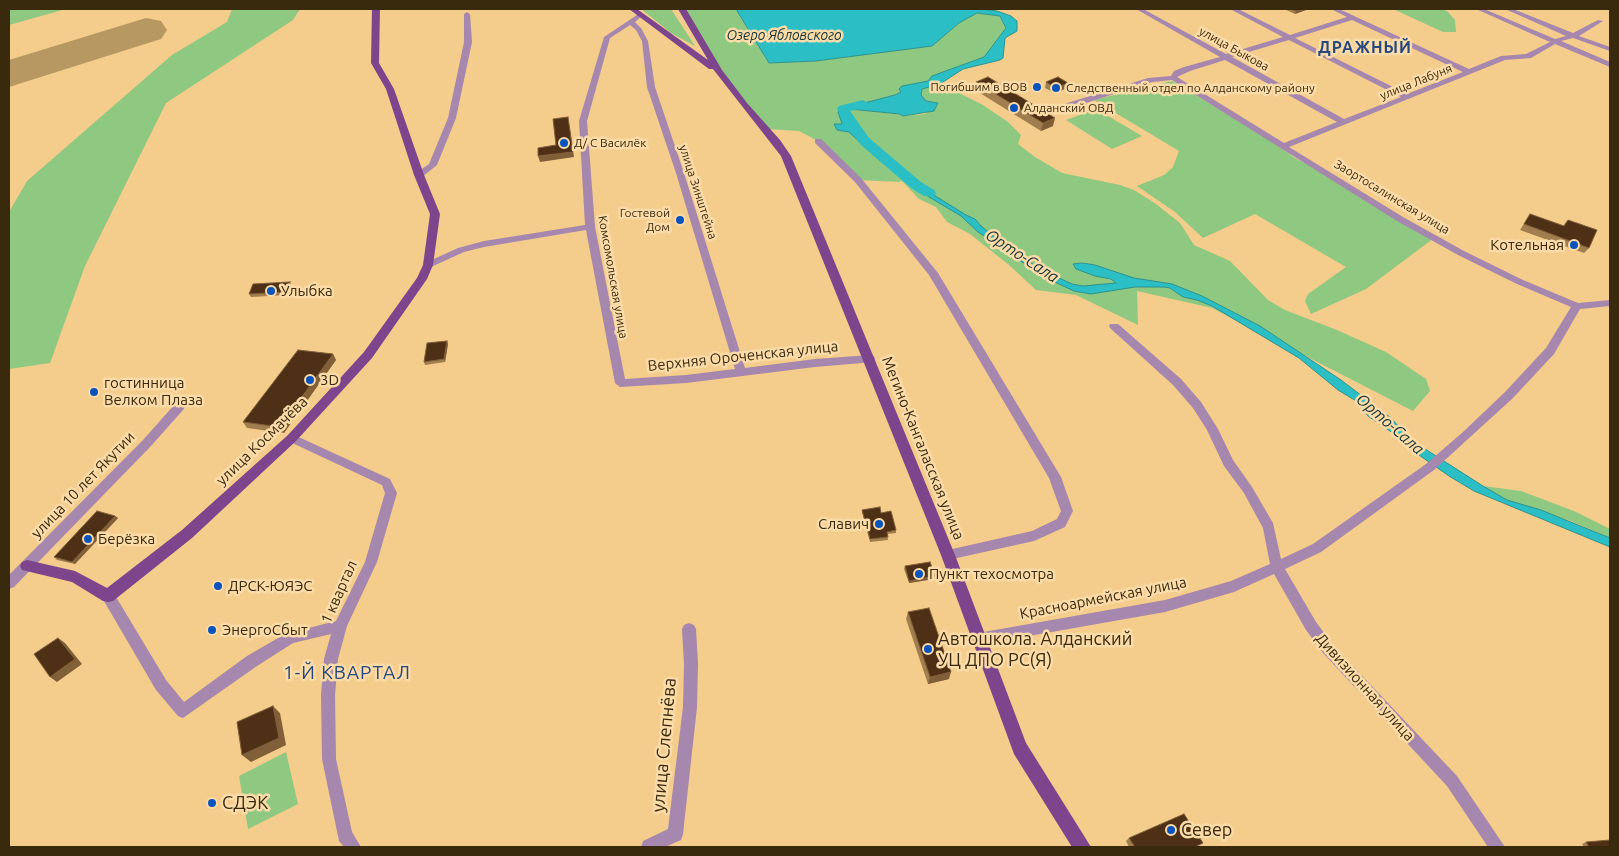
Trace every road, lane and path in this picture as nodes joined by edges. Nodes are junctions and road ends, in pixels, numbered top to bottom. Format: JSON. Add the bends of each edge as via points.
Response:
{"nodes":[{"id":1,"x":376,"y":9,"type":"edge"},
{"id":2,"x":682,"y":9,"type":"edge"},
{"id":3,"x":1139,"y":9,"type":"edge"},
{"id":4,"x":1232,"y":9,"type":"edge"},
{"id":5,"x":1334,"y":9,"type":"edge"},
{"id":6,"x":1479,"y":9,"type":"edge"},
{"id":7,"x":1508,"y":9,"type":"edge"},
{"id":8,"x":636,"y":12,"type":"edge"},
{"id":9,"x":467,"y":14,"type":"dead end"},
{"id":10,"x":1352,"y":18,"type":"junction"},
{"id":11,"x":1600,"y":21,"type":"dead end"},
{"id":12,"x":632,"y":22,"type":"junction"},
{"id":13,"x":1572,"y":36,"type":"junction"},
{"id":14,"x":1288,"y":37,"type":"junction"},
{"id":15,"x":1556,"y":42,"type":"junction"},
{"id":16,"x":1610,"y":48,"type":"edge"},
{"id":17,"x":1225,"y":56,"type":"junction"},
{"id":18,"x":1610,"y":65,"type":"edge"},
{"id":19,"x":718,"y":71,"type":"junction"},
{"id":20,"x":1469,"y":72,"type":"junction"},
{"id":21,"x":1173,"y":78,"type":"junction"},
{"id":22,"x":1407,"y":97,"type":"junction"},
{"id":23,"x":1064,"y":107,"type":"dead end"},
{"id":24,"x":1345,"y":124,"type":"junction"},
{"id":25,"x":818,"y":141,"type":"dead end"},
{"id":26,"x":1284,"y":146,"type":"junction"},
{"id":27,"x":419,"y":174,"type":"junction"},
{"id":28,"x":590,"y":227,"type":"junction"},
{"id":29,"x":428,"y":265,"type":"junction"},
{"id":30,"x":1610,"y":303,"type":"edge"},
{"id":31,"x":1577,"y":306,"type":"junction"},
{"id":32,"x":1114,"y":326,"type":"dead end"},
{"id":33,"x":870,"y":359,"type":"junction"},
{"id":34,"x":741,"y":372,"type":"junction"},
{"id":35,"x":620,"y":383,"type":"joint"},
{"id":36,"x":179,"y":407,"type":"dead end"},
{"id":37,"x":292,"y":438,"type":"junction"},
{"id":38,"x":948,"y":555,"type":"junction"},
{"id":39,"x":26,"y":566,"type":"junction"},
{"id":40,"x":1277,"y":567,"type":"junction"},
{"id":41,"x":9,"y":583,"type":"edge"},
{"id":42,"x":108,"y":596,"type":"junction"},
{"id":43,"x":340,"y":626,"type":"junction"},
{"id":44,"x":689,"y":629,"type":"dead end"},
{"id":45,"x":978,"y":639,"type":"junction"},
{"id":46,"x":352,"y":847,"type":"edge"},
{"id":47,"x":648,"y":847,"type":"edge"},
{"id":48,"x":1082,"y":847,"type":"edge"},
{"id":49,"x":1497,"y":847,"type":"edge"}],
"edges":[{"from":1,"to":27,"type":"main road","name":"улица Космачёва","via":[[375,63],[390,89]]},
{"from":2,"to":19,"type":"main road","name":"Мегино-Кангаласская улица"},
{"from":3,"to":17,"type":"street","name":"улица Быкова"},
{"from":4,"to":14,"type":"street"},
{"from":5,"to":10,"type":"street"},
{"from":6,"to":15,"type":"street"},
{"from":7,"to":13,"type":"street"},
{"from":8,"to":12,"type":"street","name":"Комсомольская улица"},
{"from":8,"to":19,"type":"main road","name":"Мегино-Кангаласская улица"},
{"from":9,"to":27,"type":"street","via":[[468,42],[452,118],[433,165]]},
{"from":10,"to":14,"type":"street"},
{"from":10,"to":20,"type":"street"},
{"from":11,"to":13,"type":"street","name":"улица Лабуня"},
{"from":12,"to":28,"type":"street","name":"Комсомольская улица","via":[[607,37],[583,121]]},
{"from":12,"to":34,"type":"street","name":"улица Зинштейна","via":[[646,41],[651,87]]},
{"from":13,"to":15,"type":"street","name":"улица Лабуня"},
{"from":13,"to":16,"type":"street"},
{"from":14,"to":17,"type":"street"},
{"from":14,"to":22,"type":"street"},
{"from":15,"to":18,"type":"street"},
{"from":15,"to":20,"type":"street","name":"улица Лабуня","via":[[1528,56],[1504,58]]},
{"from":17,"to":21,"type":"street","via":[[1187,68]]},
{"from":17,"to":24,"type":"street","name":"улица Быкова"},
{"from":19,"to":33,"type":"main road","name":"Мегино-Кангаласская улица","via":[[786,156]]},
{"from":20,"to":22,"type":"street","name":"улица Лабуня"},
{"from":21,"to":23,"type":"street","via":[[1151,80]]},
{"from":21,"to":26,"type":"street","name":"Заортосалинская улица"},
{"from":22,"to":24,"type":"street","name":"улица Лабуня"},
{"from":24,"to":26,"type":"street","name":"улица Лабуня"},
{"from":25,"to":38,"type":"street","via":[[858,180],[933,273],[1055,477],[1067,511],[1061,522],[1034,536]]},
{"from":26,"to":31,"type":"street","name":"Заортосалинская улица","via":[[1454,249]]},
{"from":27,"to":29,"type":"main road","name":"улица Космачёва","via":[[435,214]]},
{"from":28,"to":29,"type":"street","via":[[484,244]]},
{"from":28,"to":35,"type":"street","name":"Комсомольская улица"},
{"from":29,"to":37,"type":"main road","name":"улица Космачёва","via":[[404,306],[368,355]]},
{"from":30,"to":31,"type":"street","name":"Заортосалинская улица"},
{"from":31,"to":40,"type":"street","name":"Красноармейская улица","via":[[1550,351],[1510,395],[1430,467],[1317,548]]},
{"from":32,"to":40,"type":"street","name":"Дивизионная улица","via":[[1177,382],[1196,405],[1269,527]]},
{"from":33,"to":34,"type":"street","name":"Верхняя Ороченская улица"},
{"from":33,"to":38,"type":"main road","name":"Мегино-Кангаласская улица"},
{"from":34,"to":35,"type":"street","name":"Верхняя Ороченская улица"},
{"from":36,"to":39,"type":"street","name":"улица 10 лет Якутии"},
{"from":37,"to":42,"type":"main road","name":"улица Космачёва","via":[[187,534]]},
{"from":37,"to":43,"type":"street","name":"1 квартал","via":[[386,482],[391,493],[371,562]]},
{"from":38,"to":45,"type":"main road","name":"Мегино-Кангаласская улица"},
{"from":39,"to":41,"type":"street","name":"улица 10 лет Якутии"},
{"from":39,"to":42,"type":"main road","via":[[75,577]]},
{"from":40,"to":45,"type":"street","name":"Красноармейская улица","via":[[1234,586],[1165,606]]},
{"from":40,"to":49,"type":"street","name":"Дивизионная улица","via":[[1328,649],[1452,781]]},
{"from":42,"to":43,"type":"street","via":[[160,685],[183,711],[290,638]]},
{"from":43,"to":46,"type":"street","name":"1 квартал","via":[[330,668],[329,758],[345,835]]},
{"from":44,"to":47,"type":"street","name":"улица Слепнёва","via":[[690,707],[675,834]]},
{"from":45,"to":48,"type":"main road","name":"Мегино-Кангаласская улица","via":[[1020,748]]}]}
